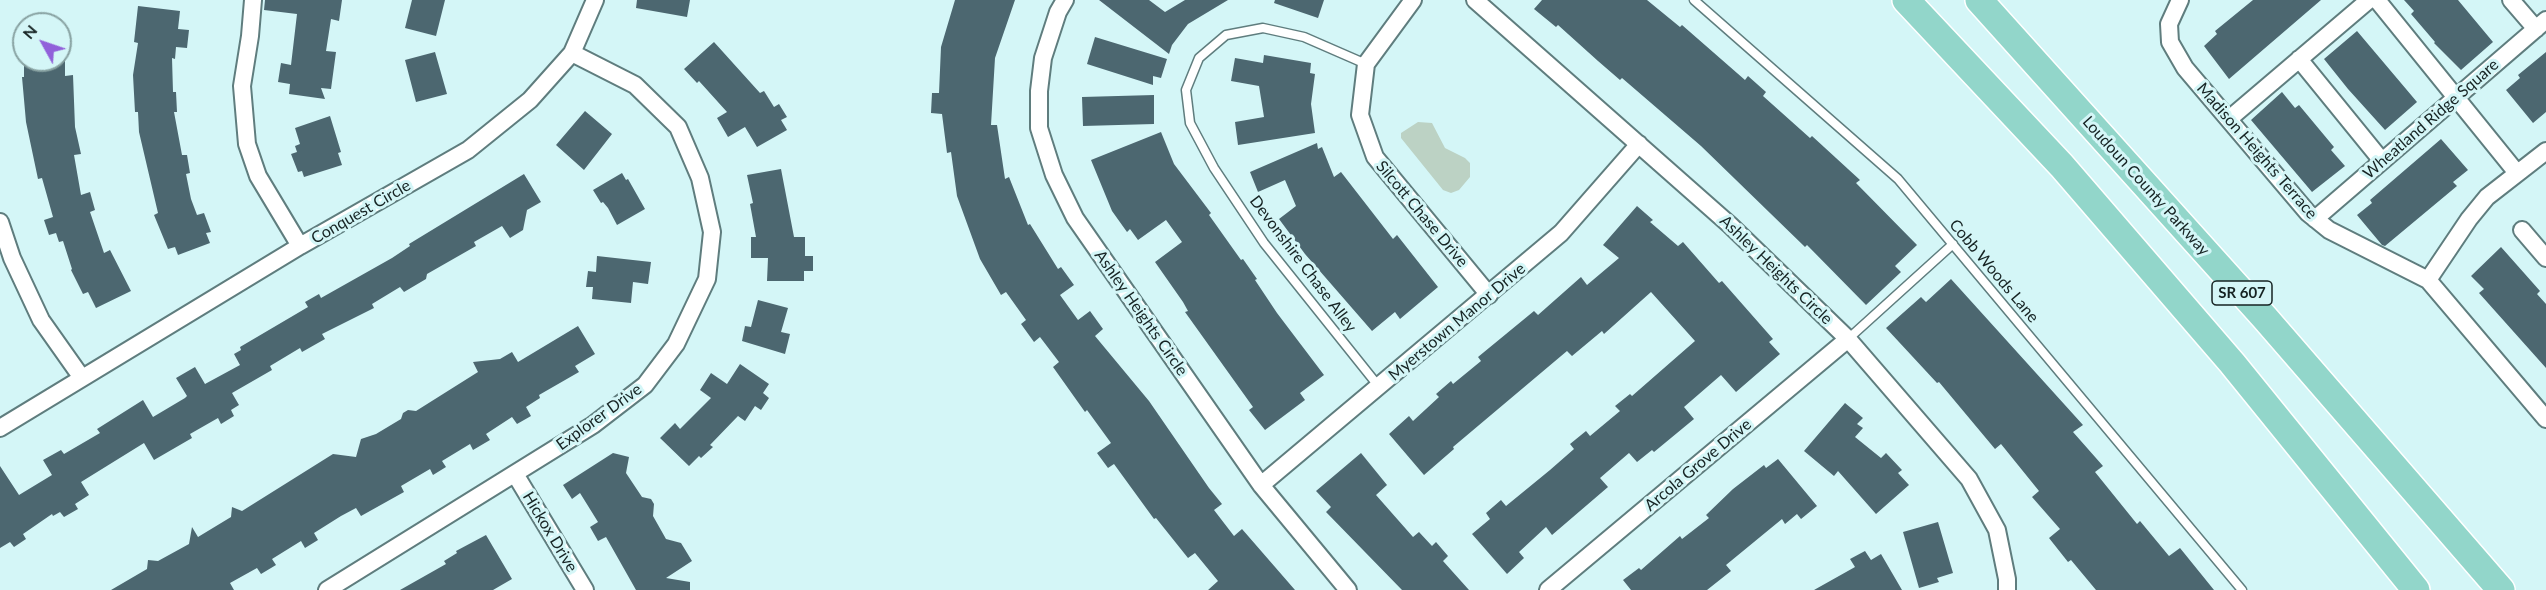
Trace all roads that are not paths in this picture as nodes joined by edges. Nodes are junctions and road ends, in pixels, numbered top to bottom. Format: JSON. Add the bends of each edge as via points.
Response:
{"nodes":[{"id":1,"x":253,"y":0,"type":"edge"},
{"id":2,"x":595,"y":0,"type":"edge"},
{"id":3,"x":1065,"y":0,"type":"edge"},
{"id":4,"x":1413,"y":0,"type":"edge"},
{"id":5,"x":1475,"y":0,"type":"edge"},
{"id":6,"x":1694,"y":0,"type":"edge"},
{"id":7,"x":1906,"y":0,"type":"edge"},
{"id":8,"x":1978,"y":0,"type":"edge"},
{"id":9,"x":2180,"y":0,"type":"edge"},
{"id":10,"x":2369,"y":0,"type":"edge"},
{"id":11,"x":2377,"y":0,"type":"edge"},
{"id":12,"x":2511,"y":0,"type":"edge"},
{"id":13,"x":2541,"y":25,"type":"edge"},
{"id":14,"x":572,"y":53,"type":"junction"},
{"id":15,"x":2299,"y":59,"type":"junction"},
{"id":16,"x":1366,"y":64,"type":"junction"},
{"id":17,"x":2456,"y":98,"type":"junction"},
{"id":18,"x":2229,"y":119,"type":"junction"},
{"id":19,"x":1639,"y":144,"type":"junction"},
{"id":20,"x":2546,"y":151,"type":"edge"},
{"id":21,"x":2382,"y":161,"type":"junction"},
{"id":22,"x":2517,"y":173,"type":"junction"},
{"id":23,"x":2315,"y":219,"type":"junction"},
{"id":24,"x":0,"y":222,"type":"edge"},
{"id":25,"x":2522,"y":230,"type":"dead end"},
{"id":26,"x":1953,"y":244,"type":"junction"},
{"id":27,"x":300,"y":246,"type":"junction"},
{"id":28,"x":2546,"y":258,"type":"edge"},
{"id":29,"x":2428,"y":280,"type":"junction"},
{"id":30,"x":1489,"y":295,"type":"junction"},
{"id":31,"x":1848,"y":339,"type":"junction"},
{"id":32,"x":82,"y":378,"type":"junction"},
{"id":33,"x":1380,"y":388,"type":"junction"},
{"id":34,"x":2546,"y":419,"type":"edge"},
{"id":35,"x":0,"y":428,"type":"edge"},
{"id":36,"x":515,"y":474,"type":"junction"},
{"id":37,"x":1261,"y":485,"type":"junction"},
{"id":38,"x":577,"y":587,"type":"edge"},
{"id":39,"x":327,"y":590,"type":"edge"},
{"id":40,"x":1348,"y":590,"type":"edge"},
{"id":41,"x":1548,"y":590,"type":"edge"},
{"id":42,"x":2007,"y":590,"type":"edge"},
{"id":43,"x":2242,"y":590,"type":"edge"},
{"id":44,"x":2416,"y":590,"type":"edge"},
{"id":45,"x":2501,"y":590,"type":"edge"}],
"edges":[{"from":1,"to":27,"type":"street","via":[[242,86],[247,144],[258,176]]},
{"from":2,"to":14,"type":"street","name":"Conquest Circle"},
{"from":3,"to":37,"type":"street","name":"Ashley Heights Circle","via":[[1043,58],[1040,91],[1039,128],[1054,175],[1075,218]]},
{"from":4,"to":16,"type":"street","name":"Silcott Chase Drive"},
{"from":5,"to":19,"type":"street","name":"Ashley Heights Circle"},
{"from":6,"to":26,"type":"lane","name":"Cobb Woods Lane","via":[[1899,179]]},
{"from":7,"to":44,"type":"main road","number":"SR 607","via":[[2062,165],[2232,363]]},
{"from":8,"to":45,"type":"main road","name":"Loudoun County Parkway","number":"SR 607","via":[[2265,318]]},
{"from":9,"to":18,"type":"street","name":"Madison Heights Terrace","via":[[2169,24],[2170,42],[2185,68]]},
{"from":10,"to":15,"type":"street"},
{"from":11,"to":17,"type":"street"},
{"from":12,"to":13,"type":"street"},
{"from":13,"to":17,"type":"street","name":"Wheatland Ridge Square"},
{"from":14,"to":27,"type":"street","name":"Conquest Circle","via":[[530,100],[468,150]]},
{"from":14,"to":36,"type":"street","name":"Explorer Drive","via":[[635,85],[678,127],[700,178],[712,232],[707,279],[676,344],[645,384],[593,425]]},
{"from":15,"to":18,"type":"street"},
{"from":15,"to":21,"type":"street"},
{"from":16,"to":30,"type":"street","name":"Silcott Chase Drive","via":[[1360,116],[1375,157]]},
{"from":16,"to":33,"type":"lane","name":"Devonshire Chase Alley","via":[[1304,37],[1263,28],[1226,35],[1199,58],[1185,90],[1190,123],[1214,168],[1264,243]]},
{"from":17,"to":21,"type":"street","name":"Wheatland Ridge Square"},
{"from":17,"to":22,"type":"street"},
{"from":18,"to":23,"type":"street","name":"Madison Heights Terrace"},
{"from":19,"to":30,"type":"street","name":"Myerstown Manor Drive","via":[[1561,233]]},
{"from":19,"to":31,"type":"street","name":"Ashley Heights Circle"},
{"from":20,"to":22,"type":"street"},
{"from":21,"to":23,"type":"street","name":"Wheatland Ridge Square"},
{"from":22,"to":29,"type":"street","via":[[2487,197]]},
{"from":23,"to":29,"type":"street","name":"Madison Heights Terrace","via":[[2329,230]]},
{"from":24,"to":32,"type":"street","via":[[41,320]]},
{"from":25,"to":28,"type":"street"},
{"from":26,"to":31,"type":"lane"},
{"from":26,"to":43,"type":"lane","name":"Cobb Woods Lane"},
{"from":27,"to":32,"type":"street","name":"Conquest Circle"},
{"from":29,"to":34,"type":"street","name":"Madison Heights Terrace"},
{"from":30,"to":33,"type":"street","name":"Myerstown Manor Drive"},
{"from":31,"to":41,"type":"street","name":"Arcola Grove Drive"},
{"from":31,"to":42,"type":"street","name":"Ashley Heights Circle","via":[[1970,480],[1996,530]]},
{"from":32,"to":35,"type":"street","name":"Conquest Circle"},
{"from":33,"to":37,"type":"street","name":"Myerstown Manor Drive"},
{"from":36,"to":38,"type":"street","name":"Hickox Drive"},
{"from":36,"to":39,"type":"street","name":"Explorer Drive"},
{"from":37,"to":40,"type":"street","name":"Ashley Heights Circle"}]}
